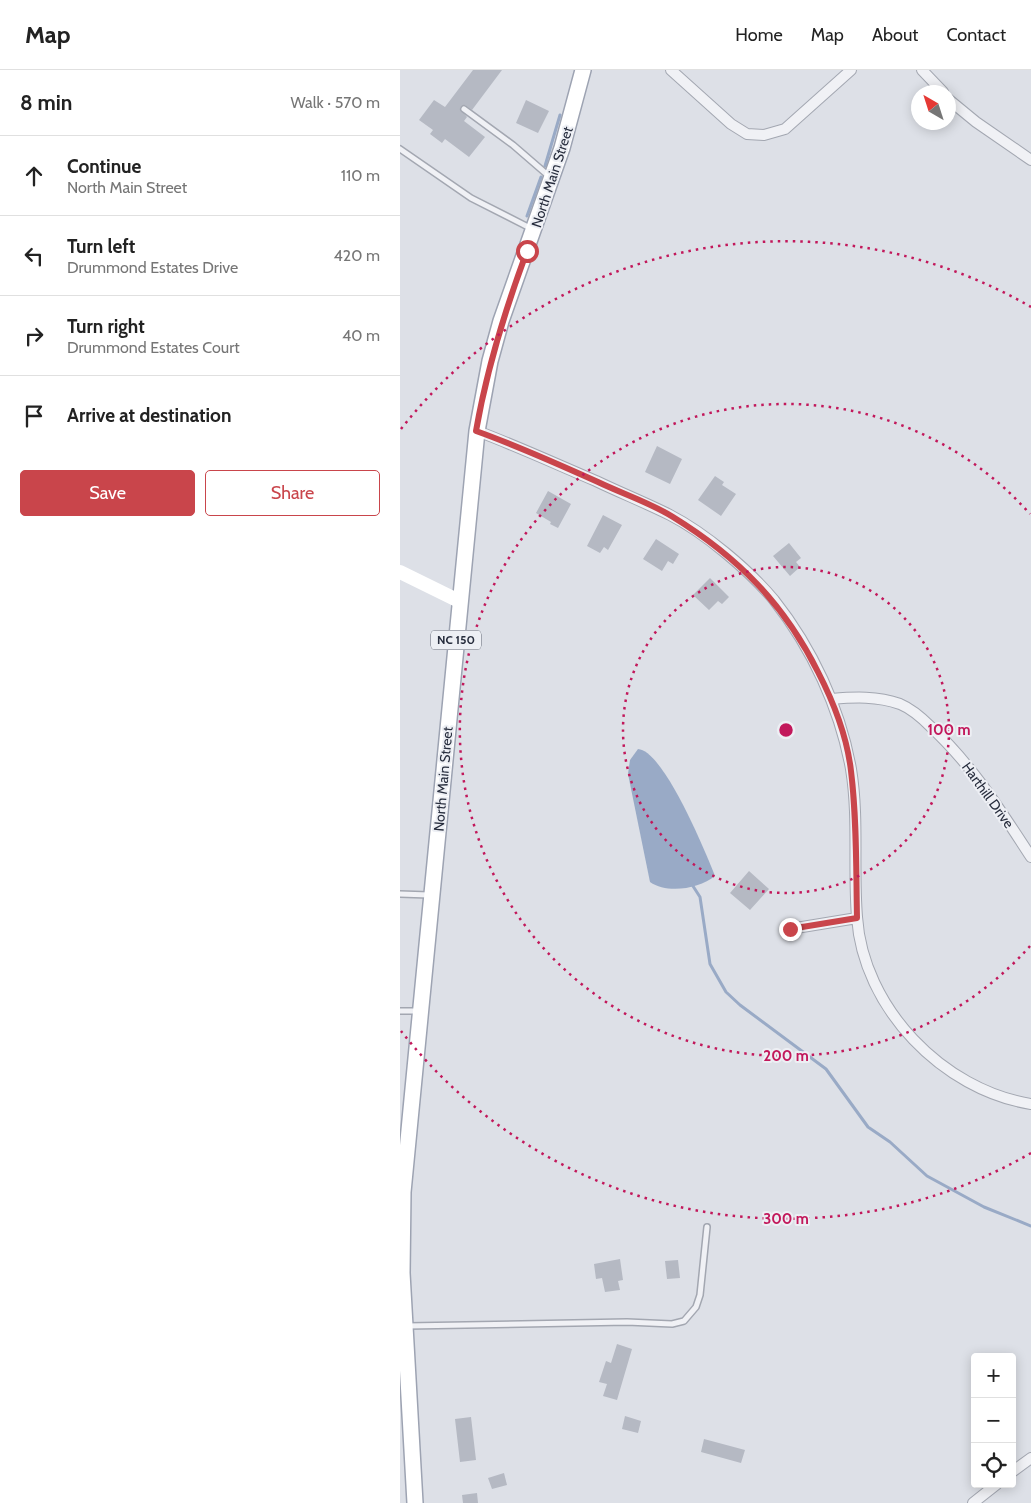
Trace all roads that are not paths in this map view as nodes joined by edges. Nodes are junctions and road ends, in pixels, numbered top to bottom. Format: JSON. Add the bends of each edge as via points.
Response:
{"nodes":[{"id":1,"x":583,"y":70,"type":"edge"},
{"id":2,"x":671,"y":70,"type":"edge"},
{"id":3,"x":851,"y":70,"type":"edge"},
{"id":4,"x":922,"y":70,"type":"edge"},
{"id":5,"x":936,"y":85,"type":"edge"},
{"id":6,"x":956,"y":106,"type":"edge"},
{"id":7,"x":464,"y":109,"type":"dead end"},
{"id":8,"x":400,"y":149,"type":"edge"},
{"id":9,"x":1031,"y":160,"type":"edge"},
{"id":10,"x":552,"y":178,"type":"junction"},
{"id":11,"x":535,"y":230,"type":"junction"},
{"id":12,"x":476,"y":431,"type":"junction"},
{"id":13,"x":400,"y":572,"type":"edge"},
{"id":14,"x":459,"y":601,"type":"junction"},
{"id":15,"x":832,"y":699,"type":"junction"},
{"id":16,"x":1031,"y":857,"type":"edge"},
{"id":17,"x":400,"y":894,"type":"edge"},
{"id":18,"x":432,"y":896,"type":"junction"},
{"id":19,"x":857,"y":918,"type":"junction"},
{"id":20,"x":790,"y":929,"type":"dead end"},
{"id":21,"x":400,"y":1011,"type":"edge"},
{"id":22,"x":420,"y":1011,"type":"junction"},
{"id":23,"x":1031,"y":1104,"type":"edge"},
{"id":24,"x":401,"y":1220,"type":"edge"},
{"id":25,"x":707,"y":1227,"type":"dead end"},
{"id":26,"x":404,"y":1326,"type":"junction"},
{"id":27,"x":1031,"y":1458,"type":"edge"},
{"id":28,"x":1016,"y":1469,"type":"edge"},
{"id":29,"x":992,"y":1488,"type":"edge"},
{"id":30,"x":415,"y":1503,"type":"edge"},
{"id":31,"x":973,"y":1503,"type":"edge"}],
"edges":[{"from":1,"to":10,"type":"main road","name":"North Main Street","number":"NC 150"},
{"from":2,"to":3,"type":"street","via":[[731,124],[747,134],[764,136],[785,129]]},
{"from":4,"to":5,"type":"street"},
{"from":6,"to":9,"type":"street"},
{"from":7,"to":10,"type":"lane"},
{"from":8,"to":11,"type":"lane","via":[[471,198]]},
{"from":10,"to":11,"type":"main road","name":"North Main Street","number":"NC 150"},
{"from":11,"to":12,"type":"main road","name":"North Main Street","number":"NC 150","via":[[501,321]]},
{"from":12,"to":14,"type":"main road","name":"North Main Street","number":"NC 150"},
{"from":12,"to":15,"type":"street","via":[[518,446],[672,516],[732,557],[773,600],[803,643]]},
{"from":13,"to":14,"type":"street"},
{"from":14,"to":18,"type":"main road","name":"North Main Street","number":"NC 150"},
{"from":15,"to":16,"type":"street","name":"Harthill Drive","via":[[882,699],[919,715],[944,739],[992,796]]},
{"from":15,"to":19,"type":"street","via":[[851,771]]},
{"from":17,"to":18,"type":"lane"},
{"from":18,"to":22,"type":"main road","name":"North Main Street","number":"NC 150"},
{"from":19,"to":20,"type":"street"},
{"from":19,"to":23,"type":"street","via":[[874,980],[904,1029],[927,1054],[973,1086]]},
{"from":21,"to":22,"type":"lane"},
{"from":22,"to":24,"type":"main road","name":"North Main Street","number":"NC 150"},
{"from":24,"to":26,"type":"main road","name":"North Main Street","number":"NC 150"},
{"from":25,"to":26,"type":"lane","via":[[700,1295],[696,1308],[684,1321],[672,1324]]},
{"from":26,"to":30,"type":"main road","name":"North Main Street","number":"NC 150"},
{"from":27,"to":28,"type":"street"},
{"from":29,"to":31,"type":"street"}]}
